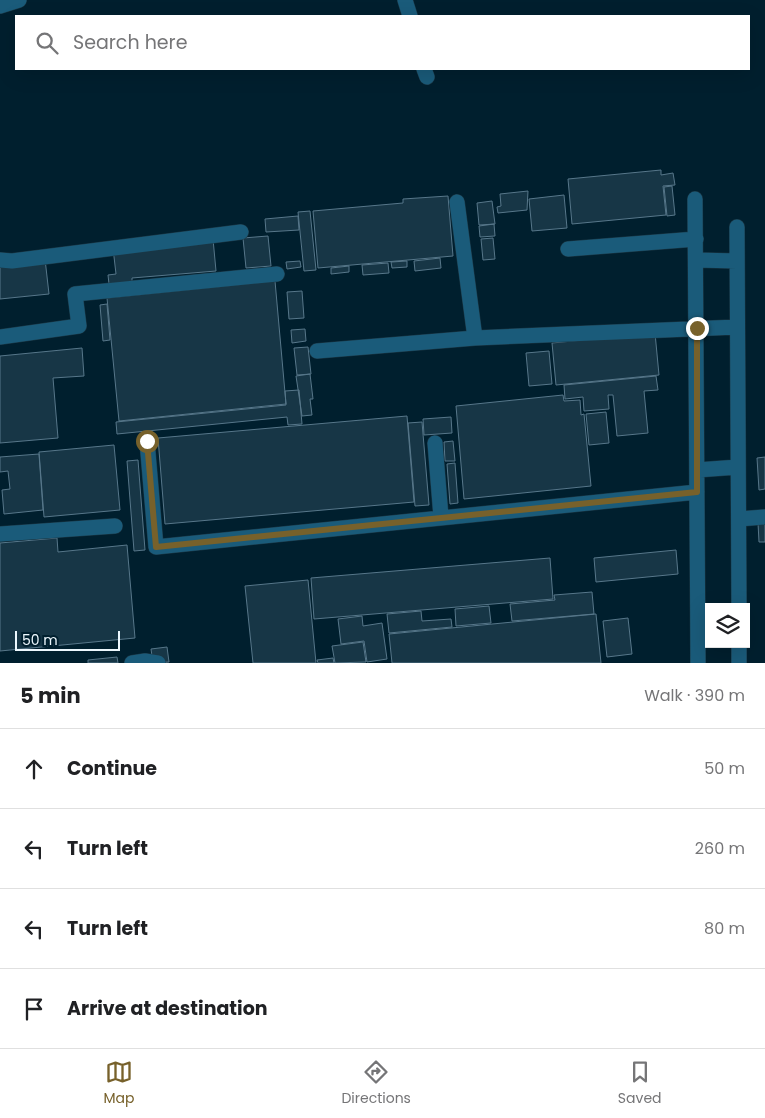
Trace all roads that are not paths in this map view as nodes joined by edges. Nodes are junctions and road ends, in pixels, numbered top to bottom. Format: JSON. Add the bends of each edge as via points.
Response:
{"nodes":[{"id":1,"x":19,"y":0,"type":"edge"},
{"id":2,"x":405,"y":0,"type":"edge"},
{"id":3,"x":0,"y":6,"type":"edge"},
{"id":4,"x":410,"y":15,"type":"edge"},
{"id":5,"x":695,"y":199,"type":"dead end"},
{"id":6,"x":457,"y":202,"type":"dead end"},
{"id":7,"x":737,"y":227,"type":"dead end"},
{"id":8,"x":241,"y":232,"type":"dead end"},
{"id":9,"x":696,"y":239,"type":"junction"},
{"id":10,"x":568,"y":249,"type":"dead end"},
{"id":11,"x":0,"y":260,"type":"edge"},
{"id":12,"x":696,"y":260,"type":"junction"},
{"id":13,"x":737,"y":261,"type":"junction"},
{"id":14,"x":277,"y":274,"type":"dead end"},
{"id":15,"x":737,"y":327,"type":"junction"},
{"id":16,"x":697,"y":328,"type":"junction"},
{"id":17,"x":0,"y":337,"type":"edge"},
{"id":18,"x":475,"y":338,"type":"junction"},
{"id":19,"x":317,"y":351,"type":"dead end"},
{"id":20,"x":147,"y":441,"type":"dead end"},
{"id":21,"x":434,"y":442,"type":"dead end"},
{"id":22,"x":738,"y":467,"type":"junction"},
{"id":23,"x":697,"y":470,"type":"junction"},
{"id":24,"x":697,"y":492,"type":"junction"},
{"id":25,"x":765,"y":516,"type":"edge"},
{"id":26,"x":441,"y":517,"type":"junction"},
{"id":27,"x":739,"y":519,"type":"junction"},
{"id":28,"x":115,"y":526,"type":"dead end"},
{"id":29,"x":0,"y":534,"type":"edge"},
{"id":30,"x":739,"y":603,"type":"edge"},
{"id":31,"x":739,"y":648,"type":"edge"},
{"id":32,"x":132,"y":663,"type":"edge"},
{"id":33,"x":158,"y":663,"type":"edge"},
{"id":34,"x":698,"y":663,"type":"edge"},
{"id":35,"x":739,"y":663,"type":"edge"}],
"edges":[{"from":1,"to":3,"type":"street"},
{"from":2,"to":4,"type":"street"},
{"from":5,"to":9,"type":"street"},
{"from":6,"to":18,"type":"street"},
{"from":7,"to":13,"type":"street"},
{"from":8,"to":11,"type":"street"},
{"from":9,"to":10,"type":"street"},
{"from":9,"to":12,"type":"street"},
{"from":12,"to":13,"type":"street"},
{"from":12,"to":16,"type":"street"},
{"from":13,"to":15,"type":"street"},
{"from":14,"to":17,"type":"street","via":[[76,294],[79,326]]},
{"from":15,"to":16,"type":"street"},
{"from":15,"to":22,"type":"street"},
{"from":16,"to":18,"type":"street"},
{"from":16,"to":23,"type":"street"},
{"from":18,"to":19,"type":"street"},
{"from":20,"to":26,"type":"street","via":[[156,547]]},
{"from":21,"to":26,"type":"street"},
{"from":22,"to":23,"type":"street"},
{"from":22,"to":27,"type":"street"},
{"from":23,"to":24,"type":"street"},
{"from":24,"to":26,"type":"street"},
{"from":24,"to":34,"type":"street"},
{"from":25,"to":27,"type":"street"},
{"from":27,"to":30,"type":"street"},
{"from":28,"to":29,"type":"street"},
{"from":31,"to":35,"type":"street"},
{"from":32,"to":33,"type":"street"}]}
